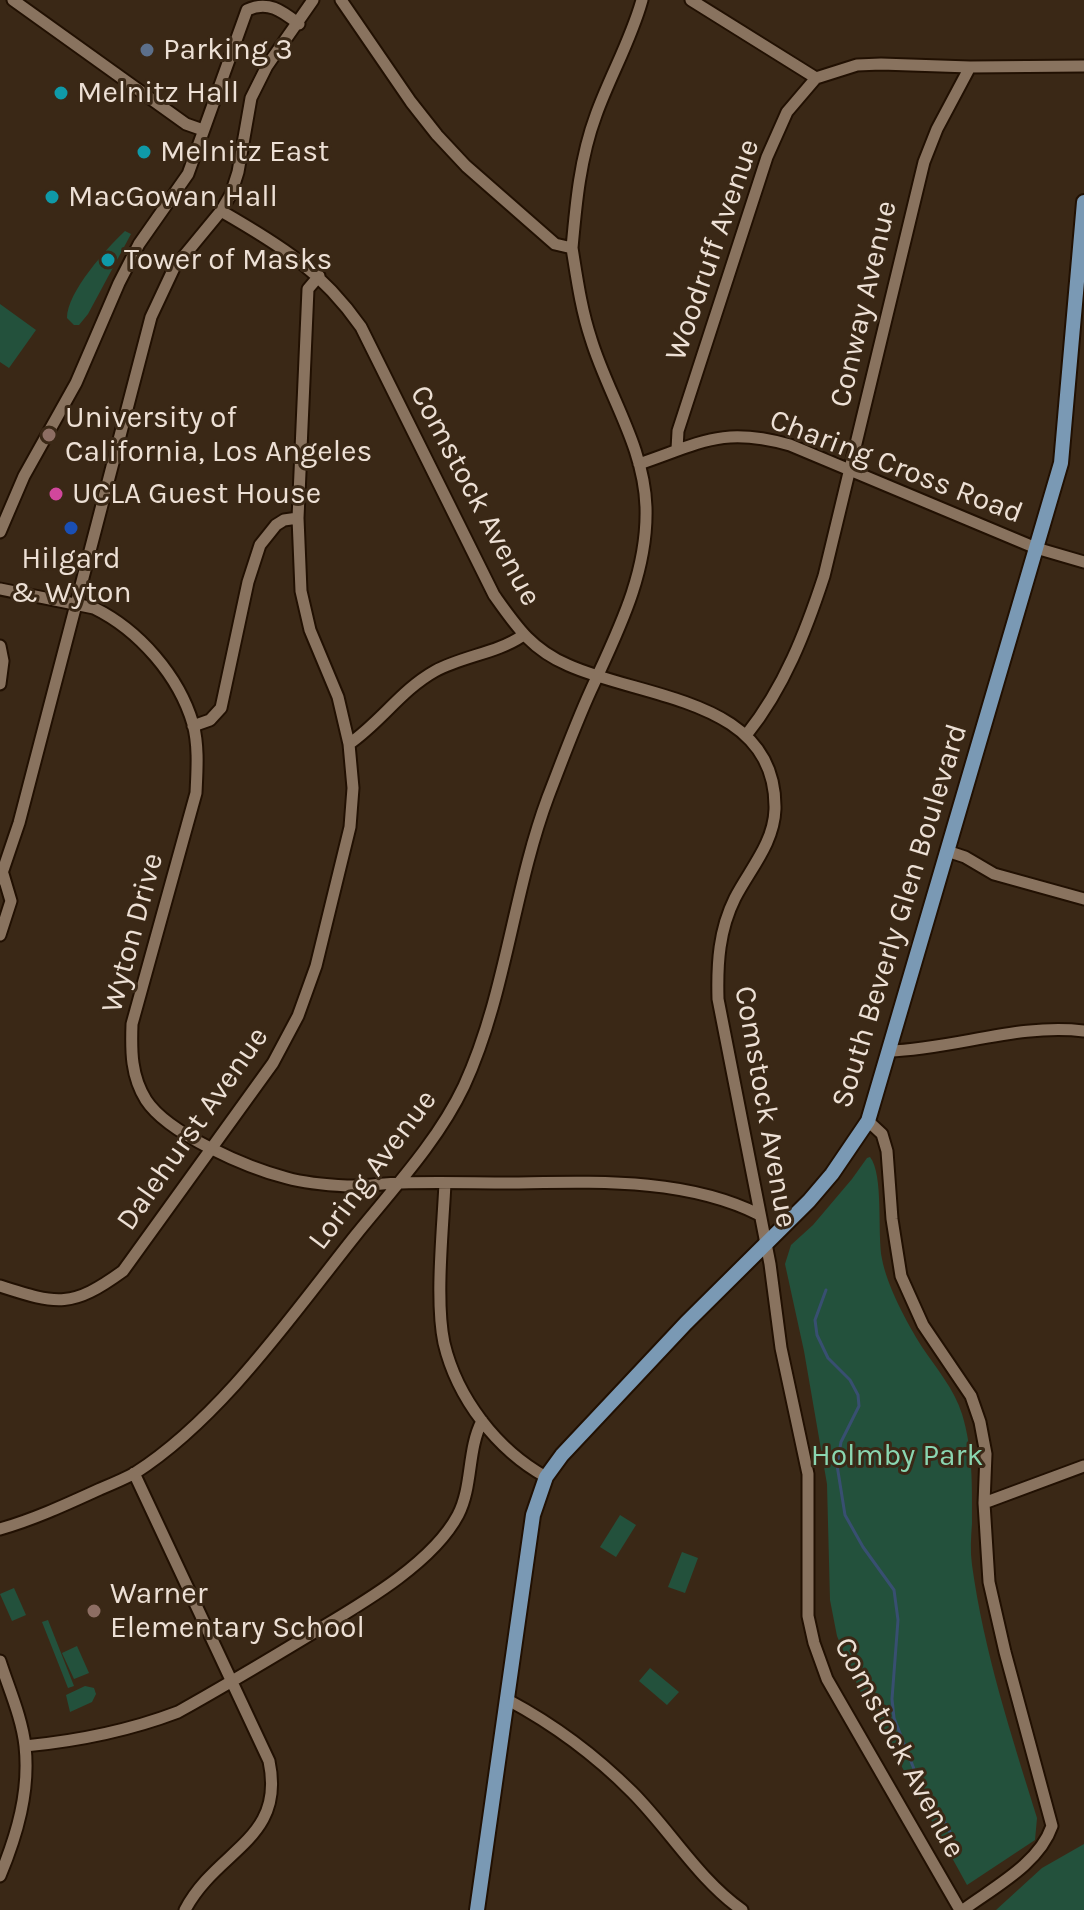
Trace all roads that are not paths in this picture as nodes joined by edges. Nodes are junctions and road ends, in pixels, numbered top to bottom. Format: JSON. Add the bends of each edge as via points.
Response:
{"nodes":[{"id":1,"x":13,"y":0,"type":"edge"},
{"id":2,"x":313,"y":0,"type":"edge"},
{"id":3,"x":341,"y":0,"type":"edge"},
{"id":4,"x":642,"y":0,"type":"edge"},
{"id":5,"x":691,"y":0,"type":"edge"},
{"id":6,"x":299,"y":24,"type":"junction"},
{"id":7,"x":1084,"y":66,"type":"edge"},
{"id":8,"x":970,"y":67,"type":"junction"},
{"id":9,"x":816,"y":78,"type":"junction"},
{"id":10,"x":203,"y":130,"type":"junction"},
{"id":11,"x":1084,"y":202,"type":"edge"},
{"id":12,"x":221,"y":211,"type":"junction"},
{"id":13,"x":572,"y":248,"type":"junction"},
{"id":14,"x":319,"y":276,"type":"junction"},
{"id":15,"x":677,"y":449,"type":"junction"},
{"id":16,"x":639,"y":464,"type":"junction"},
{"id":17,"x":850,"y":470,"type":"junction"},
{"id":18,"x":298,"y":518,"type":"junction"},
{"id":19,"x":0,"y":532,"type":"edge"},
{"id":20,"x":1036,"y":548,"type":"junction"},
{"id":21,"x":1084,"y":562,"type":"edge"},
{"id":22,"x":0,"y":589,"type":"edge"},
{"id":23,"x":76,"y":604,"type":"junction"},
{"id":24,"x":522,"y":636,"type":"junction"},
{"id":25,"x":0,"y":646,"type":"edge"},
{"id":26,"x":598,"y":676,"type":"junction"},
{"id":27,"x":0,"y":684,"type":"edge"},
{"id":28,"x":193,"y":726,"type":"junction"},
{"id":29,"x":747,"y":734,"type":"junction"},
{"id":30,"x":349,"y":744,"type":"junction"},
{"id":31,"x":947,"y":851,"type":"junction"},
{"id":32,"x":1,"y":877,"type":"edge"},
{"id":33,"x":1084,"y":899,"type":"edge"},
{"id":34,"x":0,"y":935,"type":"edge"},
{"id":35,"x":1084,"y":1031,"type":"edge"},
{"id":36,"x":889,"y":1051,"type":"junction"},
{"id":37,"x":868,"y":1121,"type":"junction"},
{"id":38,"x":212,"y":1149,"type":"junction"},
{"id":39,"x":398,"y":1183,"type":"junction"},
{"id":40,"x":445,"y":1183,"type":"junction"},
{"id":41,"x":760,"y":1215,"type":"junction"},
{"id":42,"x":765,"y":1246,"type":"junction"},
{"id":43,"x":0,"y":1286,"type":"edge"},
{"id":44,"x":482,"y":1421,"type":"junction"},
{"id":45,"x":1084,"y":1466,"type":"edge"},
{"id":46,"x":134,"y":1473,"type":"junction"},
{"id":47,"x":546,"y":1477,"type":"junction"},
{"id":48,"x":984,"y":1503,"type":"junction"},
{"id":49,"x":0,"y":1529,"type":"edge"},
{"id":50,"x":0,"y":1661,"type":"edge"},
{"id":51,"x":232,"y":1681,"type":"junction"},
{"id":52,"x":508,"y":1700,"type":"junction"},
{"id":53,"x":25,"y":1746,"type":"junction"},
{"id":54,"x":0,"y":1876,"type":"edge"},
{"id":55,"x":721,"y":1895,"type":"junction"},
{"id":56,"x":185,"y":1910,"type":"edge"},
{"id":57,"x":477,"y":1910,"type":"edge"},
{"id":58,"x":716,"y":1910,"type":"edge"},
{"id":59,"x":742,"y":1910,"type":"edge"},
{"id":60,"x":962,"y":1910,"type":"edge"}],
"edges":[{"from":1,"to":10,"type":"street","via":[[186,124]]},
{"from":2,"to":6,"type":"street"},
{"from":3,"to":13,"type":"street","via":[[411,102],[466,166],[555,244]]},
{"from":4,"to":13,"type":"street","via":[[586,146]]},
{"from":5,"to":9,"type":"street"},
{"from":6,"to":10,"type":"street","via":[[273,6],[247,10]]},
{"from":6,"to":12,"type":"street","via":[[251,98],[238,172]]},
{"from":7,"to":8,"type":"street"},
{"from":8,"to":9,"type":"street","via":[[869,64]]},
{"from":8,"to":17,"type":"street","name":"Conway Avenue","via":[[924,162]]},
{"from":9,"to":15,"type":"street","name":"Woodruff Avenue","via":[[787,112],[767,157],[678,431]]},
{"from":10,"to":19,"type":"street","via":[[188,174],[126,270]]},
{"from":11,"to":20,"type":"main road","name":"South Beverly Glen Boulevard","via":[[1061,463]]},
{"from":12,"to":14,"type":"street","name":"Comstock Avenue"},
{"from":12,"to":23,"type":"street","via":[[174,268],[151,317]]},
{"from":13,"to":16,"type":"street","via":[[591,342]]},
{"from":14,"to":18,"type":"street","name":"Dalehurst Avenue","via":[[308,289]]},
{"from":14,"to":24,"type":"street","name":"Comstock Avenue","via":[[361,327],[494,595]]},
{"from":15,"to":16,"type":"street","name":"Charing Cross Road"},
{"from":15,"to":17,"type":"street","name":"Charing Cross Road","via":[[748,436],[790,445]]},
{"from":16,"to":26,"type":"street","name":"Loring Avenue","via":[[646,505],[644,548],[631,601]]},
{"from":17,"to":20,"type":"street","name":"Charing Cross Road"},
{"from":17,"to":29,"type":"street","name":"Conway Avenue","via":[[804,633]]},
{"from":18,"to":28,"type":"street","via":[[279,523],[260,545],[221,708],[210,720]]},
{"from":18,"to":30,"type":"street","name":"Dalehurst Avenue","via":[[301,591]]},
{"from":20,"to":21,"type":"street","name":"Charing Cross Road"},
{"from":20,"to":31,"type":"main road","name":"South Beverly Glen Boulevard"},
{"from":22,"to":23,"type":"street","name":"Wyton Drive"},
{"from":23,"to":28,"type":"street","name":"Wyton Drive","via":[[106,614],[149,650],[168,671]]},
{"from":23,"to":32,"type":"street"},
{"from":24,"to":26,"type":"street","name":"Comstock Avenue","via":[[566,665]]},
{"from":24,"to":30,"type":"street","via":[[436,670],[411,686]]},
{"from":25,"to":27,"type":"street"},
{"from":26,"to":29,"type":"street","name":"Comstock Avenue","via":[[702,709]]},
{"from":26,"to":39,"type":"street","name":"Loring Avenue","via":[[545,805],[482,1041],[446,1119]]},
{"from":28,"to":38,"type":"street","name":"Wyton Drive","via":[[196,793],[132,1024],[131,1052],[135,1078],[147,1101],[164,1120]]},
{"from":29,"to":41,"type":"street","name":"Comstock Avenue","via":[[773,785],[775,812],[758,862],[724,927],[717,965],[718,999]]},
{"from":30,"to":38,"type":"street","name":"Dalehurst Avenue","via":[[350,827],[316,966],[273,1063]]},
{"from":31,"to":33,"type":"street","via":[[994,874]]},
{"from":31,"to":36,"type":"main road","name":"South Beverly Glen Boulevard"},
{"from":32,"to":34,"type":"street","via":[[11,901]]},
{"from":35,"to":36,"type":"street","via":[[1042,1030]]},
{"from":36,"to":37,"type":"main road","name":"South Beverly Glen Boulevard"},
{"from":37,"to":42,"type":"main road","name":"South Beverly Glen Boulevard","via":[[832,1174]]},
{"from":37,"to":48,"type":"street","via":[[882,1134],[887,1151],[901,1276],[923,1325],[971,1396],[980,1422],[986,1454]]},
{"from":38,"to":39,"type":"street","name":"Wyton Drive","via":[[289,1179],[350,1186]]},
{"from":38,"to":43,"type":"street","name":"Dalehurst Avenue","via":[[123,1271],[94,1292],[68,1301],[40,1299]]},
{"from":39,"to":40,"type":"street","name":"Wyton Drive"},
{"from":39,"to":46,"type":"street","name":"Loring Avenue","via":[[224,1396],[185,1435]]},
{"from":40,"to":41,"type":"street","name":"Wyton Drive","via":[[648,1186],[735,1204]]},
{"from":40,"to":44,"type":"street","via":[[444,1341],[464,1393]]},
{"from":41,"to":42,"type":"street","name":"Comstock Avenue"},
{"from":42,"to":47,"type":"main road","name":"South Beverly Glen Boulevard","via":[[686,1323]]},
{"from":42,"to":60,"type":"street","name":"Comstock Avenue","via":[[808,1474],[808,1616],[814,1643],[827,1679]]},
{"from":44,"to":47,"type":"street","via":[[527,1466]]},
{"from":44,"to":51,"type":"street","via":[[459,1513],[430,1550],[356,1607]]},
{"from":45,"to":48,"type":"street"},
{"from":46,"to":49,"type":"street","name":"Loring Avenue"},
{"from":46,"to":51,"type":"street"},
{"from":47,"to":52,"type":"main road","name":"South Beverly Glen Boulevard","via":[[533,1515]]},
{"from":48,"to":60,"type":"street","via":[[989,1582],[1052,1826],[1032,1858]]},
{"from":50,"to":53,"type":"street"},
{"from":51,"to":53,"type":"street","via":[[148,1723]]},
{"from":51,"to":56,"type":"street","via":[[269,1761],[272,1800],[258,1828],[211,1873]]},
{"from":52,"to":55,"type":"street","via":[[543,1719],[633,1793]]},
{"from":52,"to":57,"type":"main road","name":"South Beverly Glen Boulevard"},
{"from":53,"to":54,"type":"street","via":[[25,1787]]},
{"from":55,"to":58,"type":"street"},
{"from":55,"to":59,"type":"street"}]}
